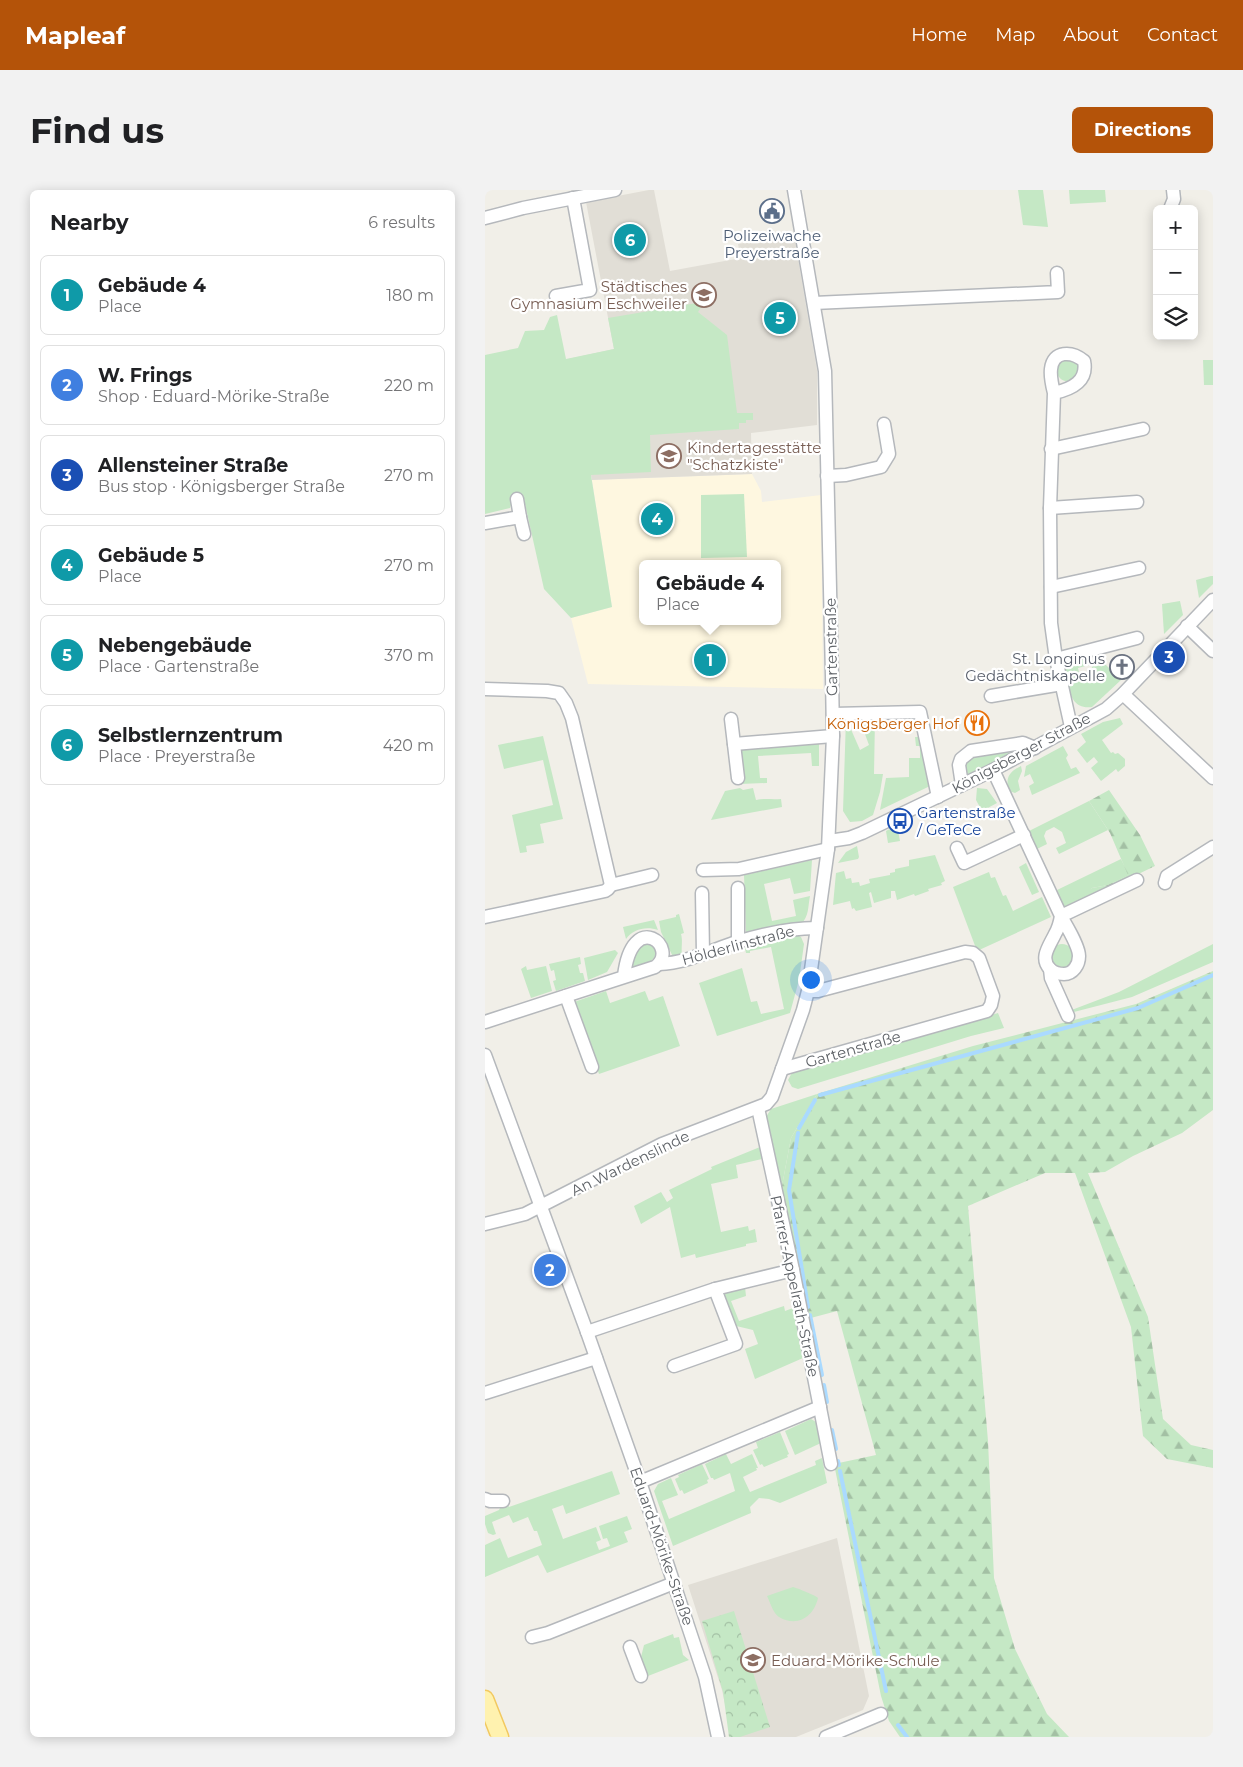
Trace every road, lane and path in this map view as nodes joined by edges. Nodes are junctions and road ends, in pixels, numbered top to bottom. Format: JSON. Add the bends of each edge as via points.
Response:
{"nodes":[{"id":1,"x":615,"y":190,"type":"edge"},
{"id":2,"x":794,"y":190,"type":"edge"},
{"id":3,"x":1173,"y":190,"type":"edge"},
{"id":4,"x":573,"y":198,"type":"junction"},
{"id":5,"x":1172,"y":205,"type":"edge"},
{"id":6,"x":485,"y":218,"type":"edge"},
{"id":7,"x":1057,"y":273,"type":"dead end"},
{"id":8,"x":556,"y":296,"type":"dead end"},
{"id":9,"x":814,"y":303,"type":"junction"},
{"id":10,"x":1054,"y":393,"type":"dead end"},
{"id":11,"x":884,"y":424,"type":"dead end"},
{"id":12,"x":1143,"y":429,"type":"dead end"},
{"id":13,"x":1051,"y":449,"type":"junction"},
{"id":14,"x":827,"y":476,"type":"junction"},
{"id":15,"x":517,"y":499,"type":"dead end"},
{"id":16,"x":1137,"y":502,"type":"dead end"},
{"id":17,"x":1050,"y":508,"type":"junction"},
{"id":18,"x":520,"y":517,"type":"junction"},
{"id":19,"x":485,"y":524,"type":"edge"},
{"id":20,"x":524,"y":534,"type":"dead end"},
{"id":21,"x":1139,"y":568,"type":"dead end"},
{"id":22,"x":1051,"y":587,"type":"junction"},
{"id":23,"x":1213,"y":600,"type":"edge"},
{"id":24,"x":1187,"y":626,"type":"junction"},
{"id":25,"x":1137,"y":638,"type":"dead end"},
{"id":26,"x":1213,"y":651,"type":"edge"},
{"id":27,"x":1056,"y":659,"type":"junction"},
{"id":28,"x":1061,"y":684,"type":"junction"},
{"id":29,"x":485,"y":689,"type":"edge"},
{"id":30,"x":1123,"y":694,"type":"junction"},
{"id":31,"x":991,"y":696,"type":"dead end"},
{"id":32,"x":833,"y":714,"type":"junction"},
{"id":33,"x":731,"y":719,"type":"dead end"},
{"id":34,"x":1071,"y":727,"type":"junction"},
{"id":35,"x":829,"y":736,"type":"junction"},
{"id":36,"x":734,"y":744,"type":"junction"},
{"id":37,"x":1035,"y":748,"type":"junction"},
{"id":38,"x":993,"y":770,"type":"junction"},
{"id":39,"x":738,"y":778,"type":"dead end"},
{"id":40,"x":1213,"y":778,"type":"edge"},
{"id":41,"x":962,"y":785,"type":"junction"},
{"id":42,"x":937,"y":796,"type":"junction"},
{"id":43,"x":1024,"y":835,"type":"junction"},
{"id":44,"x":828,"y":845,"type":"junction"},
{"id":45,"x":1213,"y":847,"type":"edge"},
{"id":46,"x":957,"y":848,"type":"dead end"},
{"id":47,"x":703,"y":870,"type":"dead end"},
{"id":48,"x":652,"y":875,"type":"dead end"},
{"id":49,"x":1137,"y":880,"type":"dead end"},
{"id":50,"x":1165,"y":884,"type":"dead end"},
{"id":51,"x":611,"y":885,"type":"junction"},
{"id":52,"x":737,"y":888,"type":"dead end"},
{"id":53,"x":702,"y":893,"type":"dead end"},
{"id":54,"x":1061,"y":916,"type":"junction"},
{"id":55,"x":485,"y":917,"type":"edge"},
{"id":56,"x":817,"y":928,"type":"junction"},
{"id":57,"x":738,"y":942,"type":"junction"},
{"id":58,"x":703,"y":954,"type":"junction"},
{"id":59,"x":659,"y":964,"type":"junction"},
{"id":60,"x":1050,"y":970,"type":"junction"},
{"id":61,"x":624,"y":976,"type":"junction"},
{"id":62,"x":808,"y":991,"type":"junction"},
{"id":63,"x":566,"y":996,"type":"junction"},
{"id":64,"x":1068,"y":1016,"type":"dead end"},
{"id":65,"x":485,"y":1022,"type":"edge"},
{"id":66,"x":485,"y":1055,"type":"edge"},
{"id":67,"x":592,"y":1067,"type":"dead end"},
{"id":68,"x":782,"y":1069,"type":"junction"},
{"id":69,"x":490,"y":1088,"type":"edge"},
{"id":70,"x":772,"y":1097,"type":"joint"},
{"id":71,"x":758,"y":1108,"type":"junction"},
{"id":72,"x":541,"y":1207,"type":"junction"},
{"id":73,"x":485,"y":1224,"type":"edge"},
{"id":74,"x":793,"y":1270,"type":"junction"},
{"id":75,"x":715,"y":1289,"type":"junction"},
{"id":76,"x":587,"y":1332,"type":"junction"},
{"id":77,"x":596,"y":1358,"type":"junction"},
{"id":78,"x":674,"y":1366,"type":"dead end"},
{"id":79,"x":485,"y":1393,"type":"edge"},
{"id":80,"x":820,"y":1407,"type":"junction"},
{"id":81,"x":831,"y":1464,"type":"dead end"},
{"id":82,"x":640,"y":1482,"type":"junction"},
{"id":83,"x":485,"y":1499,"type":"edge"},
{"id":84,"x":503,"y":1501,"type":"dead end"},
{"id":85,"x":674,"y":1583,"type":"junction"},
{"id":86,"x":531,"y":1637,"type":"dead end"},
{"id":87,"x":630,"y":1647,"type":"dead end"},
{"id":88,"x":641,"y":1676,"type":"dead end"},
{"id":89,"x":485,"y":1699,"type":"edge"},
{"id":90,"x":881,"y":1714,"type":"dead end"},
{"id":91,"x":500,"y":1737,"type":"edge"},
{"id":92,"x":718,"y":1737,"type":"edge"},
{"id":93,"x":826,"y":1737,"type":"edge"}],
"edges":[{"from":1,"to":4,"type":"street"},
{"from":2,"to":9,"type":"street","name":"Gartenstraße"},
{"from":3,"to":5,"type":"street"},
{"from":4,"to":6,"type":"street"},
{"from":4,"to":8,"type":"street","via":[[590,290]]},
{"from":7,"to":9,"type":"street","via":[[1058,292]]},
{"from":9,"to":14,"type":"street","name":"Gartenstraße","via":[[825,371]]},
{"from":10,"to":13,"type":"street"},
{"from":11,"to":14,"type":"street","via":[[889,454],[881,466]]},
{"from":12,"to":13,"type":"street"},
{"from":13,"to":17,"type":"street"},
{"from":14,"to":32,"type":"street","name":"Gartenstraße"},
{"from":15,"to":18,"type":"street"},
{"from":16,"to":17,"type":"street"},
{"from":17,"to":22,"type":"street"},
{"from":18,"to":19,"type":"street"},
{"from":18,"to":20,"type":"street"},
{"from":21,"to":22,"type":"street"},
{"from":22,"to":27,"type":"street"},
{"from":23,"to":24,"type":"street","name":"Königsberger Straße"},
{"from":24,"to":26,"type":"street"},
{"from":24,"to":30,"type":"street","name":"Königsberger Straße"},
{"from":25,"to":27,"type":"street"},
{"from":27,"to":28,"type":"street"},
{"from":28,"to":31,"type":"street"},
{"from":28,"to":34,"type":"street"},
{"from":29,"to":51,"type":"street","via":[[559,693],[566,703]]},
{"from":30,"to":34,"type":"street","name":"Königsberger Straße","via":[[1106,709]]},
{"from":30,"to":40,"type":"street"},
{"from":32,"to":35,"type":"street","name":"Gartenstraße"},
{"from":32,"to":42,"type":"street","via":[[920,712]]},
{"from":33,"to":36,"type":"street"},
{"from":34,"to":37,"type":"street","name":"Königsberger Straße"},
{"from":35,"to":36,"type":"street"},
{"from":35,"to":44,"type":"street","name":"Gartenstraße"},
{"from":36,"to":39,"type":"street"},
{"from":37,"to":38,"type":"street","name":"Königsberger Straße"},
{"from":37,"to":41,"type":"street","via":[[1023,743],[971,752],[961,759],[959,765]]},
{"from":38,"to":41,"type":"street","name":"Königsberger Straße"},
{"from":38,"to":43,"type":"street"},
{"from":41,"to":42,"type":"street","name":"Königsberger Straße"},
{"from":42,"to":44,"type":"street","name":"Königsberger Straße","via":[[862,833]]},
{"from":43,"to":46,"type":"street","via":[[964,863]]},
{"from":43,"to":54,"type":"street"},
{"from":44,"to":47,"type":"street","name":"Königsberger Straße","via":[[739,869]]},
{"from":44,"to":56,"type":"street","name":"Gartenstraße"},
{"from":45,"to":50,"type":"street","via":[[1167,876]]},
{"from":48,"to":51,"type":"street"},
{"from":49,"to":54,"type":"street"},
{"from":51,"to":55,"type":"street","via":[[605,891]]},
{"from":52,"to":57,"type":"street"},
{"from":53,"to":58,"type":"street"},
{"from":54,"to":60,"type":"street","via":[[1045,954]]},
{"from":54,"to":60,"type":"street","via":[[1079,954],[1078,962],[1068,974]]},
{"from":56,"to":57,"type":"street","name":"Hölderlinstraße","via":[[800,928]]},
{"from":56,"to":62,"type":"street","name":"Gartenstraße"},
{"from":57,"to":58,"type":"street","name":"Hölderlinstraße"},
{"from":58,"to":59,"type":"street","name":"Hölderlinstraße"},
{"from":59,"to":61,"type":"street","name":"Hölderlinstraße"},
{"from":59,"to":61,"type":"street","name":"Hölderlinstraße","via":[[663,953],[660,945],[652,938],[643,938],[631,947]]},
{"from":60,"to":64,"type":"street"},
{"from":61,"to":63,"type":"street","name":"Hölderlinstraße"},
{"from":62,"to":68,"type":"street","name":"Gartenstraße"},
{"from":62,"to":68,"type":"street","name":"Gartenstraße","via":[[819,991],[965,952],[979,958],[993,996],[987,1011]]},
{"from":63,"to":65,"type":"street","name":"Hölderlinstraße"},
{"from":63,"to":67,"type":"street"},
{"from":66,"to":69,"type":"street","name":"Eduard-Mörike-Straße"},
{"from":68,"to":70,"type":"street","name":"Gartenstraße"},
{"from":69,"to":72,"type":"street","name":"Eduard-Mörike-Straße"},
{"from":70,"to":71,"type":"street","name":"An Wardenslinde"},
{"from":71,"to":72,"type":"street","name":"An Wardenslinde","via":[[662,1144]]},
{"from":71,"to":74,"type":"street","name":"Pfarrer-Appelrath-Straße"},
{"from":72,"to":73,"type":"street","name":"An Wardenslinde"},
{"from":72,"to":76,"type":"street","name":"Eduard-Mörike-Straße"},
{"from":74,"to":75,"type":"street"},
{"from":74,"to":80,"type":"street","name":"Pfarrer-Appelrath-Straße"},
{"from":75,"to":76,"type":"street"},
{"from":75,"to":78,"type":"street","via":[[736,1344]]},
{"from":76,"to":77,"type":"street","name":"Eduard-Mörike-Straße"},
{"from":77,"to":79,"type":"street"},
{"from":77,"to":82,"type":"street","name":"Eduard-Mörike-Straße"},
{"from":80,"to":81,"type":"street","name":"Pfarrer-Appelrath-Straße"},
{"from":80,"to":82,"type":"street"},
{"from":82,"to":85,"type":"street","name":"Eduard-Mörike-Straße"},
{"from":83,"to":84,"type":"street"},
{"from":85,"to":86,"type":"street"},
{"from":85,"to":92,"type":"street","name":"Eduard-Mörike-Straße","via":[[705,1676]]},
{"from":87,"to":88,"type":"street"},
{"from":89,"to":91,"type":"main road"},
{"from":90,"to":93,"type":"street"}]}
